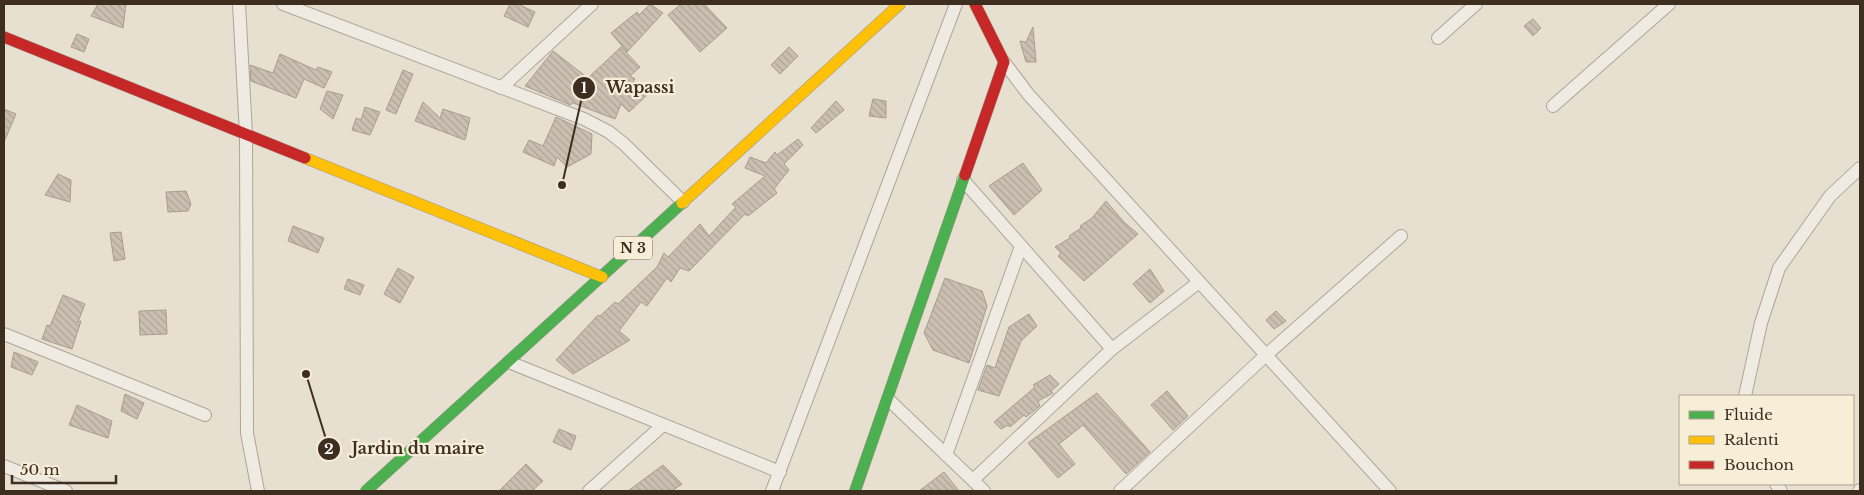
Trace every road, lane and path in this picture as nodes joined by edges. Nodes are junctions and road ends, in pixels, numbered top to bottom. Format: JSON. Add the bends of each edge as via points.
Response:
{"nodes":[{"id":1,"x":239,"y":4,"type":"edge"},
{"id":2,"x":283,"y":4,"type":"edge"},
{"id":3,"x":592,"y":4,"type":"edge"},
{"id":4,"x":880,"y":4,"type":"edge"},
{"id":5,"x":900,"y":4,"type":"edge"},
{"id":6,"x":956,"y":4,"type":"edge"},
{"id":7,"x":975,"y":4,"type":"edge"},
{"id":8,"x":1476,"y":4,"type":"edge"},
{"id":9,"x":1669,"y":4,"type":"edge"},
{"id":10,"x":888,"y":14,"type":"junction"},
{"id":11,"x":4,"y":37,"type":"edge"},
{"id":12,"x":1438,"y":38,"type":"dead end"},
{"id":13,"x":1004,"y":62,"type":"junction"},
{"id":14,"x":501,"y":88,"type":"junction"},
{"id":15,"x":1553,"y":106,"type":"dead end"},
{"id":16,"x":246,"y":134,"type":"junction"},
{"id":17,"x":1860,"y":168,"type":"edge"},
{"id":18,"x":963,"y":180,"type":"junction"},
{"id":19,"x":683,"y":202,"type":"junction"},
{"id":20,"x":1402,"y":236,"type":"dead end"},
{"id":21,"x":1021,"y":246,"type":"junction"},
{"id":22,"x":602,"y":277,"type":"junction"},
{"id":23,"x":1199,"y":282,"type":"junction"},
{"id":24,"x":4,"y":334,"type":"edge"},
{"id":25,"x":1112,"y":349,"type":"junction"},
{"id":26,"x":1265,"y":356,"type":"junction"},
{"id":27,"x":509,"y":362,"type":"junction"},
{"id":28,"x":1746,"y":395,"type":"edge"},
{"id":29,"x":888,"y":399,"type":"junction"},
{"id":30,"x":205,"y":415,"type":"dead end"},
{"id":31,"x":663,"y":425,"type":"junction"},
{"id":32,"x":946,"y":455,"type":"junction"},
{"id":33,"x":4,"y":466,"type":"edge"},
{"id":34,"x":780,"y":472,"type":"junction"},
{"id":35,"x":973,"y":480,"type":"junction"},
{"id":36,"x":66,"y":491,"type":"edge"},
{"id":37,"x":258,"y":491,"type":"edge"},
{"id":38,"x":366,"y":491,"type":"edge"},
{"id":39,"x":589,"y":491,"type":"edge"},
{"id":40,"x":772,"y":491,"type":"edge"},
{"id":41,"x":855,"y":491,"type":"edge"},
{"id":42,"x":984,"y":491,"type":"edge"},
{"id":43,"x":1120,"y":491,"type":"edge"},
{"id":44,"x":1390,"y":491,"type":"edge"}],
"edges":[{"from":1,"to":16,"type":"street"},
{"from":2,"to":14,"type":"street"},
{"from":3,"to":14,"type":"street"},
{"from":4,"to":10,"type":"street"},
{"from":5,"to":10,"type":"street","number":"N 3"},
{"from":6,"to":34,"type":"street"},
{"from":7,"to":13,"type":"street"},
{"from":8,"to":12,"type":"street"},
{"from":9,"to":15,"type":"street"},
{"from":10,"to":19,"type":"street","number":"N 3"},
{"from":11,"to":16,"type":"street"},
{"from":13,"to":18,"type":"street"},
{"from":13,"to":23,"type":"street","via":[[1028,94]]},
{"from":14,"to":19,"type":"street","via":[[584,119],[609,132]]},
{"from":16,"to":22,"type":"street"},
{"from":16,"to":37,"type":"street","via":[[247,433]]},
{"from":17,"to":28,"type":"street","via":[[1830,196],[1779,268],[1761,323]]},
{"from":18,"to":21,"type":"street"},
{"from":18,"to":29,"type":"street"},
{"from":19,"to":22,"type":"street","number":"N 3"},
{"from":20,"to":26,"type":"street"},
{"from":21,"to":25,"type":"street"},
{"from":21,"to":32,"type":"street"},
{"from":22,"to":27,"type":"street","number":"N 3"},
{"from":23,"to":25,"type":"street"},
{"from":23,"to":26,"type":"street"},
{"from":24,"to":30,"type":"street"},
{"from":25,"to":35,"type":"street"},
{"from":26,"to":43,"type":"street"},
{"from":26,"to":44,"type":"street"},
{"from":27,"to":31,"type":"street"},
{"from":27,"to":38,"type":"street","number":"N 3"},
{"from":29,"to":32,"type":"street"},
{"from":29,"to":41,"type":"street"},
{"from":31,"to":34,"type":"street"},
{"from":31,"to":39,"type":"street"},
{"from":32,"to":35,"type":"street"},
{"from":33,"to":36,"type":"street"},
{"from":34,"to":40,"type":"street"},
{"from":35,"to":42,"type":"street"}]}
